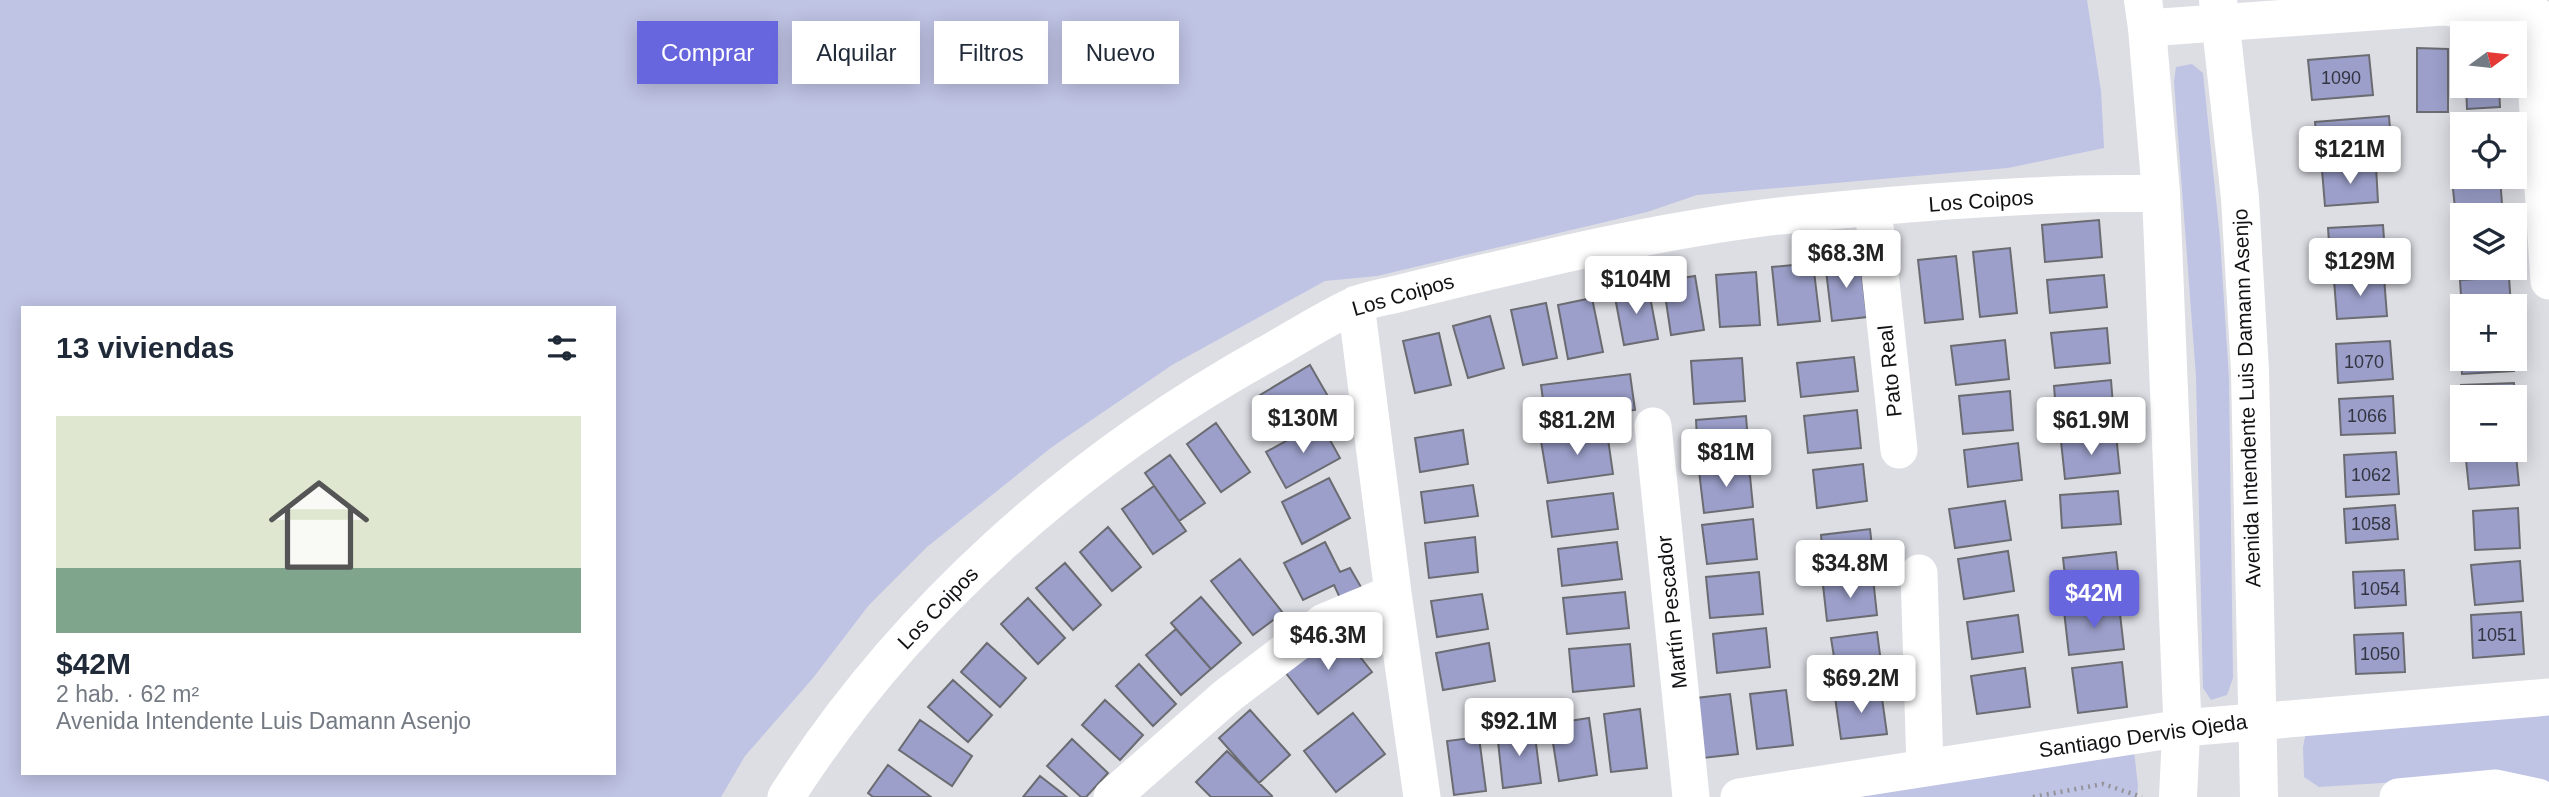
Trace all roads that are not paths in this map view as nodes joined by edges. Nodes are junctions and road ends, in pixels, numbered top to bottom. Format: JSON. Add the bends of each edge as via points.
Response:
{"nodes":[{"id":1,"x":2219,"y":11,"type":"edge"},
{"id":2,"x":2537,"y":13,"type":"edge"},
{"id":3,"x":2145,"y":14,"type":"edge"},
{"id":4,"x":2161,"y":193,"type":"junction"},
{"id":5,"x":1874,"y":208,"type":"junction"},
{"id":6,"x":2549,"y":281,"type":"edge"},
{"id":7,"x":1356,"y":304,"type":"junction"},
{"id":8,"x":1653,"y":426,"type":"dead end"},
{"id":9,"x":1899,"y":450,"type":"dead end"},
{"id":10,"x":1919,"y":573,"type":"dead end"},
{"id":11,"x":1393,"y":593,"type":"junction"},
{"id":12,"x":2549,"y":697,"type":"edge"},
{"id":13,"x":2256,"y":720,"type":"junction"},
{"id":14,"x":2183,"y":728,"type":"junction"},
{"id":15,"x":1925,"y":768,"type":"junction"},
{"id":16,"x":786,"y":797,"type":"edge"},
{"id":17,"x":1112,"y":797,"type":"edge"},
{"id":18,"x":1422,"y":797,"type":"edge"},
{"id":19,"x":1691,"y":797,"type":"edge"},
{"id":20,"x":1739,"y":797,"type":"edge"},
{"id":21,"x":2178,"y":797,"type":"edge"},
{"id":22,"x":2259,"y":797,"type":"edge"},
{"id":23,"x":2398,"y":797,"type":"edge"},
{"id":24,"x":2538,"y":797,"type":"edge"}],
"edges":[{"from":1,"to":2,"type":"street","via":[[2443,7]]},
{"from":1,"to":3,"type":"street"},
{"from":1,"to":13,"type":"main road","name":"Avenida Intendente Luis Damann Asenjo","via":[[2240,198],[2250,371]]},
{"from":2,"to":6,"type":"street"},
{"from":3,"to":4,"type":"main road"},
{"from":4,"to":5,"type":"street","name":"Los Coipos"},
{"from":4,"to":14,"type":"main road"},
{"from":5,"to":7,"type":"street","name":"Los Coipos","via":[[1675,231]]},
{"from":5,"to":9,"type":"street","name":"Pato Real"},
{"from":7,"to":11,"type":"street"},
{"from":7,"to":16,"type":"street","name":"Los Coipos","via":[[1152,424],[1084,472],[1021,525],[904,642],[850,706]]},
{"from":8,"to":19,"type":"street","name":"Martín Pescador"},
{"from":10,"to":15,"type":"street"},
{"from":11,"to":17,"type":"street","via":[[1324,622],[1227,696]]},
{"from":11,"to":18,"type":"street"},
{"from":12,"to":13,"type":"street","name":"Santiago Dervis Ojeda"},
{"from":13,"to":14,"type":"street","name":"Santiago Dervis Ojeda"},
{"from":13,"to":22,"type":"main road","name":"Avenida Intendente Luis Damann Asenjo"},
{"from":14,"to":15,"type":"street","name":"Santiago Dervis Ojeda"},
{"from":14,"to":21,"type":"main road"},
{"from":15,"to":20,"type":"street","name":"Santiago Dervis Ojeda"},
{"from":23,"to":24,"type":"street","via":[[2496,788]]}]}
